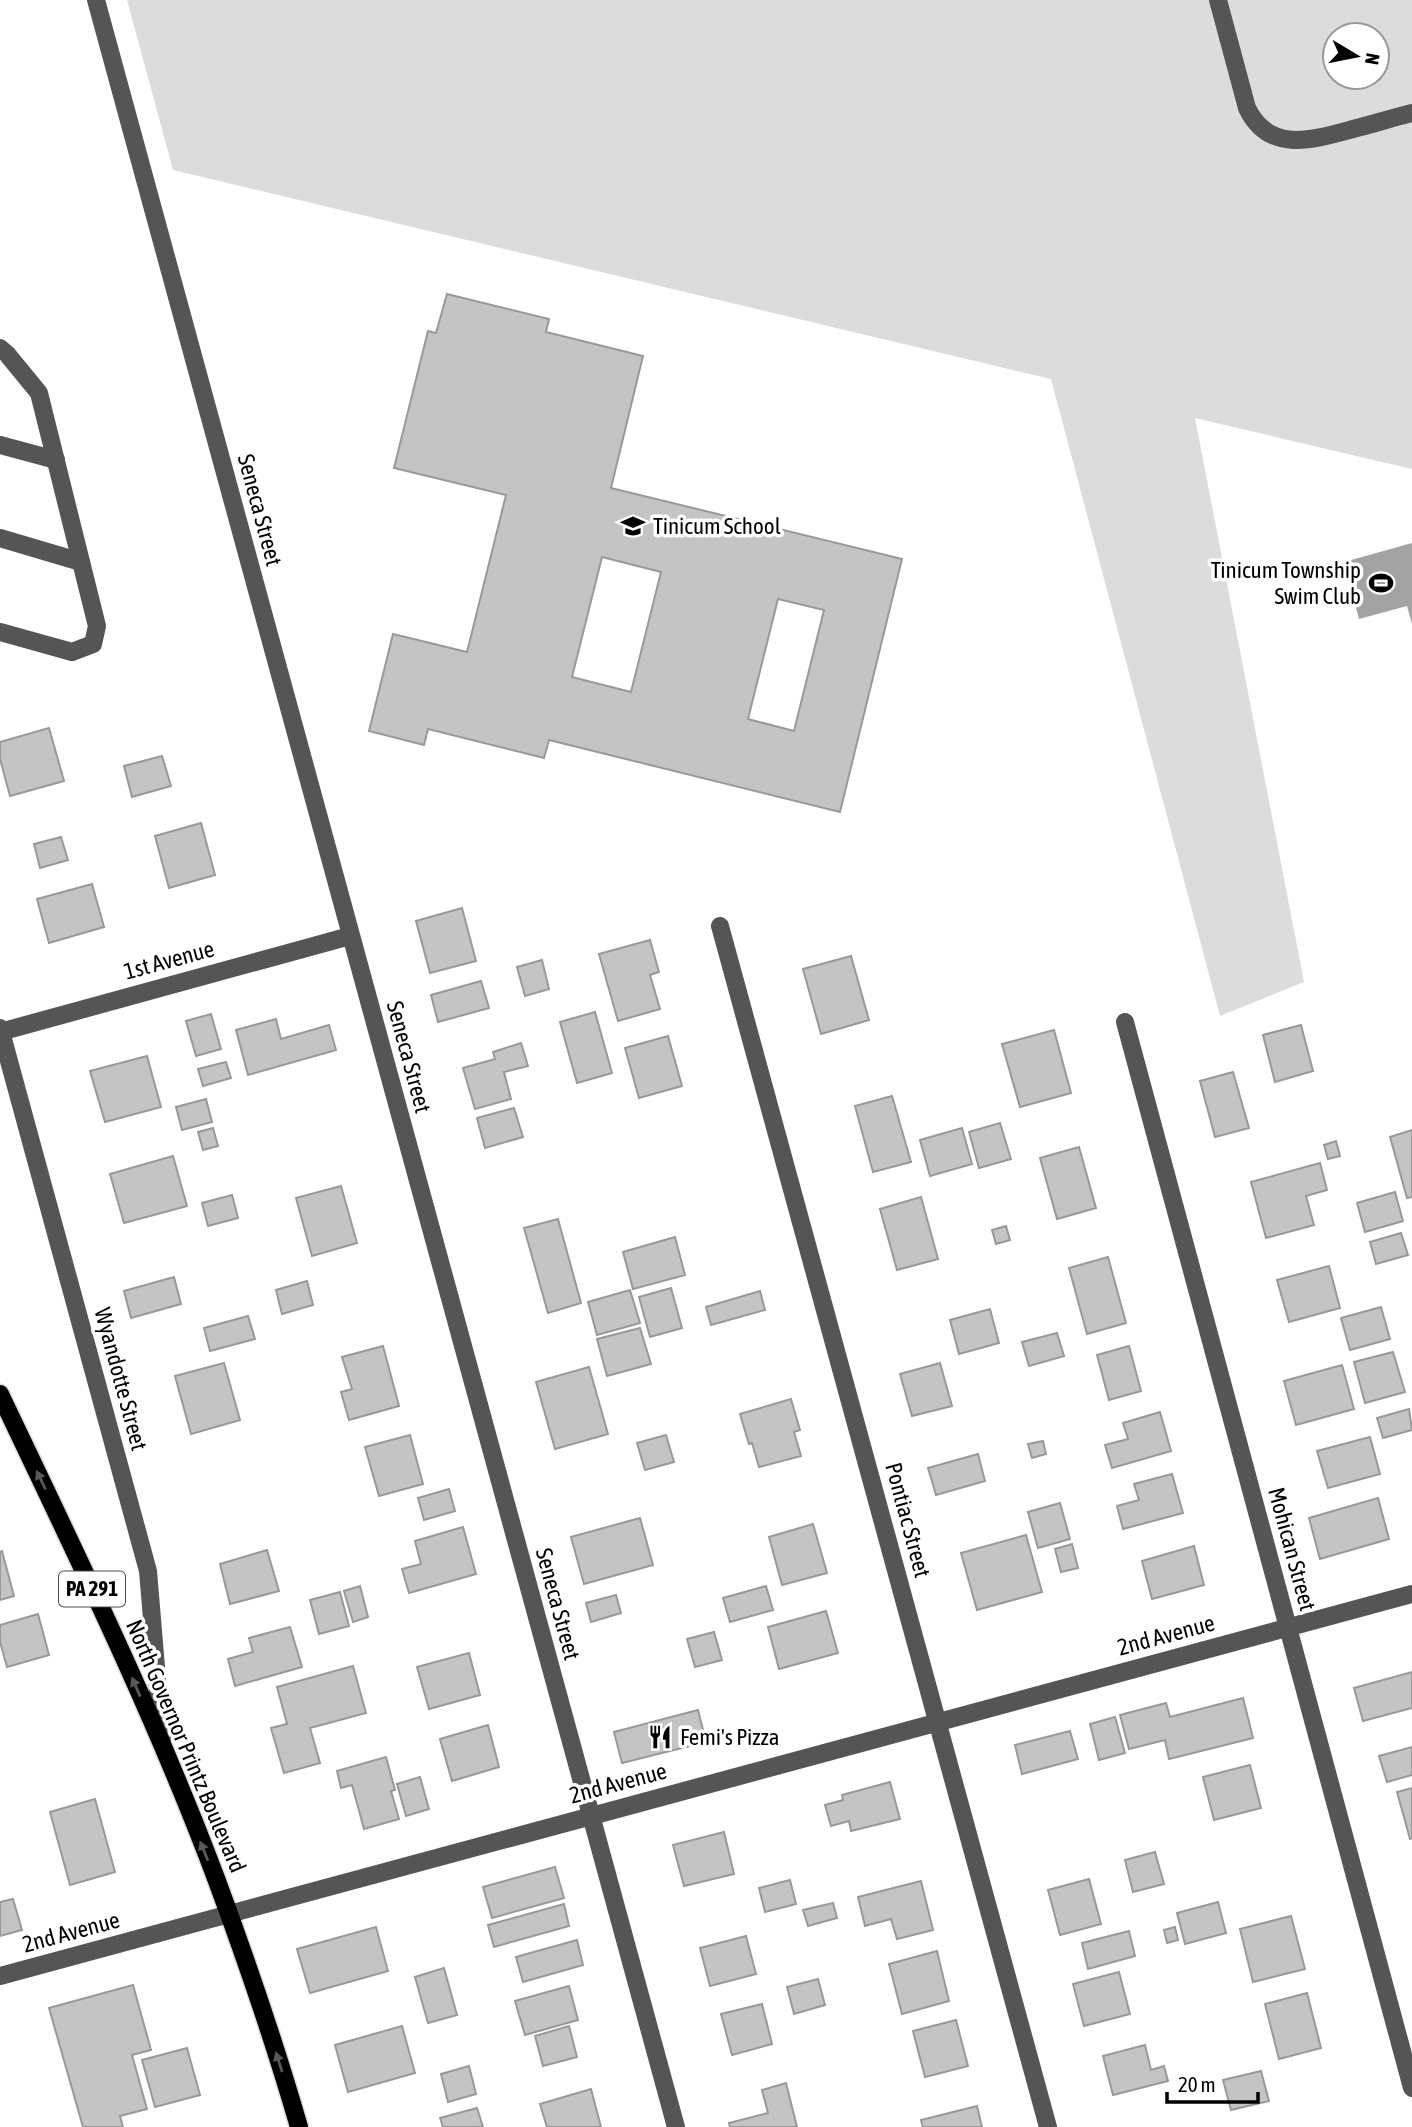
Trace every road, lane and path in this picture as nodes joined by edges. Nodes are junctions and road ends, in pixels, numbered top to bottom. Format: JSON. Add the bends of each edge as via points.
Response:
{"nodes":[{"id":1,"x":96,"y":0,"type":"edge"},
{"id":2,"x":1218,"y":0,"type":"edge"},
{"id":3,"x":1412,"y":113,"type":"edge"},
{"id":4,"x":0,"y":348,"type":"edge"},
{"id":5,"x":0,"y":445,"type":"edge"},
{"id":6,"x":56,"y":460,"type":"junction"},
{"id":7,"x":0,"y":538,"type":"edge"},
{"id":8,"x":81,"y":562,"type":"junction"},
{"id":9,"x":0,"y":632,"type":"edge"},
{"id":10,"x":720,"y":926,"type":"dead end"},
{"id":11,"x":350,"y":936,"type":"junction"},
{"id":12,"x":1125,"y":1022,"type":"dead end"},
{"id":13,"x":0,"y":1030,"type":"edge"},
{"id":14,"x":0,"y":1394,"type":"edge"},
{"id":15,"x":1412,"y":1594,"type":"edge"},
{"id":16,"x":1288,"y":1628,"type":"junction"},
{"id":17,"x":938,"y":1722,"type":"junction"},
{"id":18,"x":163,"y":1749,"type":"junction"},
{"id":19,"x":591,"y":1816,"type":"junction"},
{"id":20,"x":228,"y":1914,"type":"junction"},
{"id":21,"x":0,"y":1976,"type":"edge"},
{"id":22,"x":1412,"y":2088,"type":"edge"},
{"id":23,"x":299,"y":2127,"type":"edge"},
{"id":24,"x":676,"y":2127,"type":"edge"},
{"id":25,"x":1048,"y":2127,"type":"edge"}],
"edges":[{"from":1,"to":11,"type":"street","name":"Seneca Street"},
{"from":2,"to":3,"type":"street","via":[[1247,108],[1272,135],[1312,139]]},
{"from":4,"to":6,"type":"street","via":[[39,393]]},
{"from":5,"to":6,"type":"street"},
{"from":6,"to":8,"type":"street"},
{"from":7,"to":8,"type":"street"},
{"from":8,"to":9,"type":"street","via":[[97,626],[93,644],[72,652]]},
{"from":10,"to":17,"type":"street","name":"Pontiac Street"},
{"from":11,"to":13,"type":"street","name":"1st Avenue"},
{"from":11,"to":19,"type":"street","name":"Seneca Street"},
{"from":12,"to":16,"type":"street","name":"Mohican Street"},
{"from":13,"to":18,"type":"street","name":"Wyandotte Street","via":[[148,1571]]},
{"from":18,"to":14,"type":"main road","name":"North Governor Printz Boulevard","number":"PA 291","one_way":true},
{"from":15,"to":16,"type":"street","name":"2nd Avenue"},
{"from":16,"to":17,"type":"street","name":"2nd Avenue"},
{"from":16,"to":22,"type":"street","name":"Mohican Street"},
{"from":17,"to":19,"type":"street","name":"2nd Avenue"},
{"from":17,"to":25,"type":"street","name":"Pontiac Street"},
{"from":20,"to":18,"type":"main road","name":"North Governor Printz Boulevard","number":"PA 291","one_way":true},
{"from":19,"to":20,"type":"street","name":"2nd Avenue"},
{"from":19,"to":24,"type":"street","name":"Seneca Street"},
{"from":20,"to":21,"type":"street","name":"2nd Avenue"},
{"from":23,"to":20,"type":"main road","name":"North Governor Printz Boulevard","number":"PA 291","one_way":true}]}
